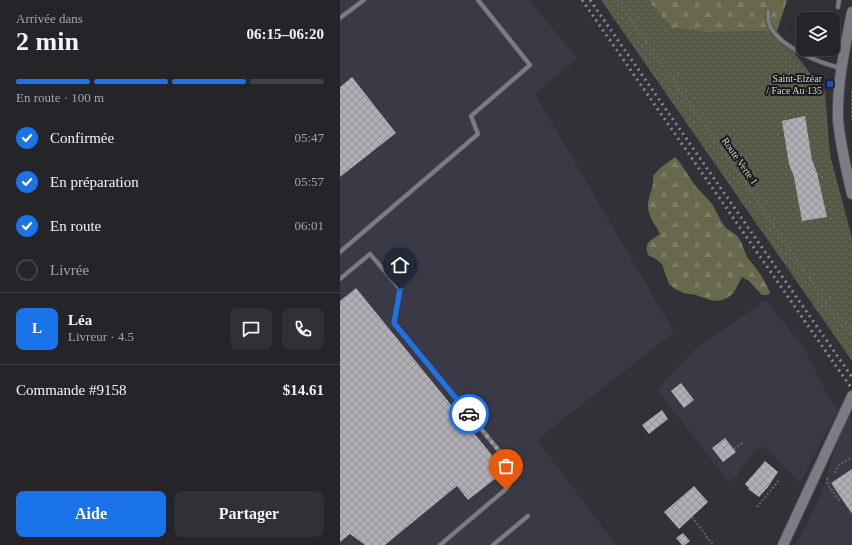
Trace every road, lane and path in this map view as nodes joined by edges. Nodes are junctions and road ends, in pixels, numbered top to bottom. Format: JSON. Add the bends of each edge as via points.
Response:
{"nodes":[{"id":1,"x":364,"y":0,"type":"edge"},
{"id":2,"x":478,"y":0,"type":"edge"},
{"id":3,"x":617,"y":0,"type":"edge"},
{"id":4,"x":839,"y":0,"type":"edge"},
{"id":5,"x":838,"y":7,"type":"dead end"},
{"id":6,"x":768,"y":11,"type":"dead end"},
{"id":7,"x":852,"y":12,"type":"edge"},
{"id":8,"x":340,"y":18,"type":"edge"},
{"id":9,"x":841,"y":68,"type":"junction"},
{"id":10,"x":852,"y":91,"type":"edge"},
{"id":11,"x":852,"y":120,"type":"edge"},
{"id":12,"x":852,"y":194,"type":"edge"},
{"id":13,"x":340,"y":252,"type":"edge"},
{"id":14,"x":340,"y":279,"type":"edge"},
{"id":15,"x":852,"y":329,"type":"edge"},
{"id":16,"x":852,"y":396,"type":"edge"},
{"id":17,"x":742,"y":443,"type":"dead end"},
{"id":18,"x":734,"y":449,"type":"dead end"},
{"id":19,"x":852,"y":457,"type":"edge"},
{"id":20,"x":835,"y":473,"type":"dead end"},
{"id":21,"x":827,"y":478,"type":"dead end"},
{"id":22,"x":780,"y":479,"type":"dead end"},
{"id":23,"x":766,"y":490,"type":"dead end"},
{"id":24,"x":769,"y":492,"type":"junction"},
{"id":25,"x":841,"y":499,"type":"dead end"},
{"id":26,"x":757,"y":507,"type":"dead end"},
{"id":27,"x":528,"y":516,"type":"dead end"},
{"id":28,"x":692,"y":517,"type":"dead end"},
{"id":29,"x":440,"y":545,"type":"edge"},
{"id":30,"x":493,"y":545,"type":"edge"},
{"id":31,"x":713,"y":545,"type":"edge"},
{"id":32,"x":783,"y":545,"type":"edge"}],
"edges":[{"from":1,"to":8,"type":"lane"},
{"from":2,"to":13,"type":"lane","via":[[530,65],[470,116],[478,134]]},
{"from":3,"to":15,"type":"path","name":"Route Verte 1","via":[[832,312]]},
{"from":4,"to":5,"type":"lane"},
{"from":6,"to":9,"type":"lane","via":[[768,19],[777,36],[826,64]]},
{"from":7,"to":9,"type":"street"},
{"from":9,"to":12,"type":"street","via":[[839,128]]},
{"from":10,"to":11,"type":"path"},
{"from":14,"to":29,"type":"lane","via":[[370,254],[400,289],[394,323],[510,467],[512,477],[506,490]]},
{"from":16,"to":32,"type":"street"},
{"from":17,"to":18,"type":"path"},
{"from":19,"to":20,"type":"path","via":[[839,465]]},
{"from":21,"to":25,"type":"path","via":[[828,485],[838,500]]},
{"from":22,"to":24,"type":"path"},
{"from":23,"to":24,"type":"path"},
{"from":24,"to":26,"type":"path"},
{"from":27,"to":30,"type":"lane"},
{"from":28,"to":31,"type":"path"}]}
